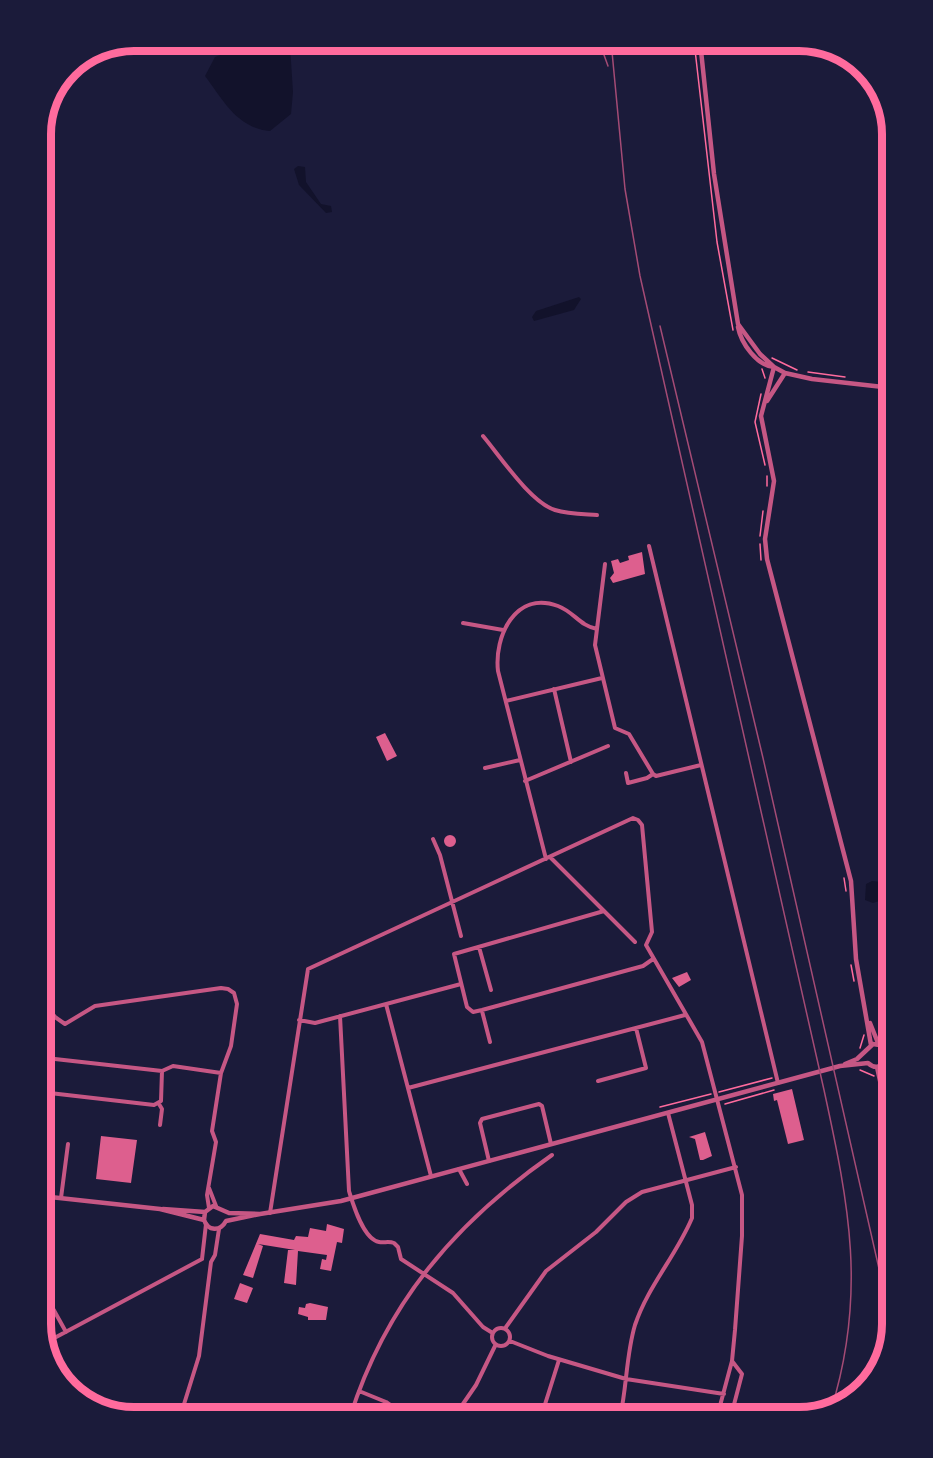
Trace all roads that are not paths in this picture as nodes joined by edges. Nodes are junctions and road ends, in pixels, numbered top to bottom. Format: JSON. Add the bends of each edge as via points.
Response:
{"nodes":[{"id":1,"x":701,"y":51,"type":"edge"},
{"id":2,"x":774,"y":368,"type":"junction"},
{"id":3,"x":785,"y":373,"type":"junction"},
{"id":4,"x":882,"y":387,"type":"edge"},
{"id":5,"x":763,"y":406,"type":"junction"},
{"id":6,"x":483,"y":436,"type":"dead end"},
{"id":7,"x":597,"y":515,"type":"dead end"},
{"id":8,"x":649,"y":546,"type":"dead end"},
{"id":9,"x":605,"y":564,"type":"dead end"},
{"id":10,"x":463,"y":623,"type":"dead end"},
{"id":11,"x":597,"y":629,"type":"junction"},
{"id":12,"x":503,"y":630,"type":"junction"},
{"id":13,"x":602,"y":678,"type":"junction"},
{"id":14,"x":554,"y":689,"type":"junction"},
{"id":15,"x":506,"y":701,"type":"junction"},
{"id":16,"x":608,"y":746,"type":"dead end"},
{"id":17,"x":520,"y":760,"type":"junction"},
{"id":18,"x":571,"y":762,"type":"junction"},
{"id":19,"x":701,"y":765,"type":"junction"},
{"id":20,"x":485,"y":768,"type":"dead end"},
{"id":21,"x":626,"y":773,"type":"dead end"},
{"id":22,"x":653,"y":774,"type":"junction"},
{"id":23,"x":525,"y":781,"type":"junction"},
{"id":24,"x":433,"y":839,"type":"dead end"},
{"id":25,"x":548,"y":858,"type":"junction"},
{"id":26,"x":452,"y":901,"type":"junction"},
{"id":27,"x":604,"y":911,"type":"junction"},
{"id":28,"x":461,"y":936,"type":"dead end"},
{"id":29,"x":635,"y":942,"type":"dead end"},
{"id":30,"x":479,"y":946,"type":"junction"},
{"id":31,"x":653,"y":959,"type":"junction"},
{"id":32,"x":461,"y":984,"type":"junction"},
{"id":33,"x":491,"y":990,"type":"dead end"},
{"id":34,"x":386,"y":1004,"type":"junction"},
{"id":35,"x":482,"y":1010,"type":"junction"},
{"id":36,"x":51,"y":1012,"type":"edge"},
{"id":37,"x":867,"y":1014,"type":"junction"},
{"id":38,"x":686,"y":1015,"type":"junction"},
{"id":39,"x":340,"y":1016,"type":"junction"},
{"id":40,"x":299,"y":1020,"type":"junction"},
{"id":41,"x":636,"y":1028,"type":"junction"},
{"id":42,"x":490,"y":1042,"type":"dead end"},
{"id":43,"x":878,"y":1043,"type":"junction"},
{"id":44,"x":870,"y":1045,"type":"junction"},
{"id":45,"x":882,"y":1045,"type":"edge"},
{"id":46,"x":865,"y":1053,"type":"junction"},
{"id":47,"x":51,"y":1059,"type":"edge"},
{"id":48,"x":868,"y":1062,"type":"junction"},
{"id":49,"x":882,"y":1065,"type":"edge"},
{"id":50,"x":840,"y":1066,"type":"junction"},
{"id":51,"x":877,"y":1067,"type":"junction"},
{"id":52,"x":162,"y":1071,"type":"junction"},
{"id":53,"x":221,"y":1073,"type":"junction"},
{"id":54,"x":598,"y":1081,"type":"dead end"},
{"id":55,"x":777,"y":1083,"type":"junction"},
{"id":56,"x":408,"y":1088,"type":"junction"},
{"id":57,"x":882,"y":1090,"type":"edge"},
{"id":58,"x":51,"y":1093,"type":"edge"},
{"id":59,"x":718,"y":1099,"type":"junction"},
{"id":60,"x":159,"y":1104,"type":"junction"},
{"id":61,"x":668,"y":1113,"type":"junction"},
{"id":62,"x":160,"y":1125,"type":"dead end"},
{"id":63,"x":68,"y":1144,"type":"dead end"},
{"id":64,"x":551,"y":1144,"type":"junction"},
{"id":65,"x":552,"y":1155,"type":"dead end"},
{"id":66,"x":489,"y":1161,"type":"junction"},
{"id":67,"x":736,"y":1167,"type":"junction"},
{"id":68,"x":459,"y":1168,"type":"junction"},
{"id":69,"x":431,"y":1176,"type":"junction"},
{"id":70,"x":685,"y":1181,"type":"junction"},
{"id":71,"x":467,"y":1184,"type":"dead end"},
{"id":72,"x":209,"y":1188,"type":"junction"},
{"id":73,"x":51,"y":1197,"type":"edge"},
{"id":74,"x":61,"y":1198,"type":"junction"},
{"id":75,"x":351,"y":1198,"type":"junction"},
{"id":76,"x":216,"y":1206,"type":"junction"},
{"id":77,"x":160,"y":1209,"type":"junction"},
{"id":78,"x":207,"y":1210,"type":"junction"},
{"id":79,"x":225,"y":1212,"type":"junction"},
{"id":80,"x":270,"y":1213,"type":"junction"},
{"id":81,"x":260,"y":1214,"type":"junction"},
{"id":82,"x":226,"y":1221,"type":"junction"},
{"id":83,"x":205,"y":1222,"type":"junction"},
{"id":84,"x":219,"y":1228,"type":"junction"},
{"id":85,"x":202,"y":1259,"type":"junction"},
{"id":86,"x":211,"y":1262,"type":"junction"},
{"id":87,"x":423,"y":1274,"type":"junction"},
{"id":88,"x":51,"y":1306,"type":"edge"},
{"id":89,"x":506,"y":1327,"type":"junction"},
{"id":90,"x":66,"y":1332,"type":"junction"},
{"id":91,"x":491,"y":1332,"type":"junction"},
{"id":92,"x":53,"y":1339,"type":"edge"},
{"id":93,"x":510,"y":1341,"type":"junction"},
{"id":94,"x":495,"y":1346,"type":"junction"},
{"id":95,"x":559,"y":1360,"type":"junction"},
{"id":96,"x":732,"y":1361,"type":"junction"},
{"id":97,"x":626,"y":1379,"type":"junction"},
{"id":98,"x":359,"y":1390,"type":"junction"},
{"id":99,"x":724,"y":1394,"type":"junction"},
{"id":100,"x":183,"y":1407,"type":"edge"},
{"id":101,"x":353,"y":1407,"type":"edge"},
{"id":102,"x":393,"y":1407,"type":"edge"},
{"id":103,"x":461,"y":1407,"type":"edge"},
{"id":104,"x":544,"y":1407,"type":"edge"},
{"id":105,"x":622,"y":1407,"type":"edge"},
{"id":106,"x":720,"y":1407,"type":"edge"},
{"id":107,"x":733,"y":1407,"type":"edge"}],
"edges":[{"from":1,"to":2,"type":"street","via":[[714,174],[739,333],[748,349],[767,367]]},
{"from":2,"to":3,"type":"street"},
{"from":2,"to":5,"type":"street"},
{"from":3,"to":4,"type":"street"},
{"from":3,"to":5,"type":"street"},
{"from":5,"to":37,"type":"street","via":[[761,428],[774,481],[765,539],[767,559],[851,881],[856,966]]},
{"from":6,"to":7,"type":"street","via":[[520,481],[548,507]]},
{"from":8,"to":19,"type":"street"},
{"from":9,"to":11,"type":"street"},
{"from":10,"to":12,"type":"street"},
{"from":11,"to":12,"type":"street","via":[[585,627],[560,607],[539,603],[514,614]]},
{"from":11,"to":13,"type":"street"},
{"from":12,"to":15,"type":"street","via":[[497,660]]},
{"from":13,"to":14,"type":"street"},
{"from":13,"to":22,"type":"street","via":[[615,728],[628,734]]},
{"from":14,"to":15,"type":"street"},
{"from":14,"to":18,"type":"street"},
{"from":15,"to":17,"type":"street"},
{"from":16,"to":18,"type":"street"},
{"from":17,"to":20,"type":"street"},
{"from":17,"to":23,"type":"street"},
{"from":18,"to":23,"type":"street"},
{"from":19,"to":22,"type":"street"},
{"from":19,"to":55,"type":"street"},
{"from":21,"to":22,"type":"street","via":[[628,783]]},
{"from":23,"to":25,"type":"street"},
{"from":24,"to":26,"type":"street"},
{"from":25,"to":26,"type":"street"},
{"from":25,"to":27,"type":"street"},
{"from":25,"to":31,"type":"street","via":[[633,818],[638,820],[642,825],[652,932],[646,945]]},
{"from":26,"to":28,"type":"street"},
{"from":26,"to":40,"type":"street","via":[[313,964],[305,976]]},
{"from":27,"to":29,"type":"street"},
{"from":27,"to":30,"type":"street"},
{"from":30,"to":32,"type":"street","via":[[454,954]]},
{"from":30,"to":33,"type":"street"},
{"from":31,"to":35,"type":"street","via":[[643,966]]},
{"from":31,"to":38,"type":"street"},
{"from":32,"to":34,"type":"street"},
{"from":32,"to":35,"type":"street","via":[[470,1011]]},
{"from":34,"to":39,"type":"street"},
{"from":34,"to":56,"type":"street"},
{"from":35,"to":42,"type":"street"},
{"from":36,"to":53,"type":"street","via":[[65,1024],[95,1006],[228,989],[234,993],[237,1004],[231,1046]]},
{"from":37,"to":43,"type":"street"},
{"from":37,"to":44,"type":"street"},
{"from":38,"to":41,"type":"street"},
{"from":38,"to":59,"type":"street","via":[[702,1042]]},
{"from":39,"to":40,"type":"street","via":[[315,1023]]},
{"from":39,"to":75,"type":"street"},
{"from":40,"to":80,"type":"street"},
{"from":41,"to":54,"type":"street","via":[[646,1068]]},
{"from":41,"to":56,"type":"street"},
{"from":43,"to":44,"type":"street"},
{"from":43,"to":45,"type":"street"},
{"from":44,"to":46,"type":"street"},
{"from":46,"to":48,"type":"street"},
{"from":46,"to":50,"type":"street"},
{"from":47,"to":52,"type":"street"},
{"from":48,"to":50,"type":"street"},
{"from":48,"to":51,"type":"street"},
{"from":49,"to":51,"type":"street"},
{"from":50,"to":55,"type":"street"},
{"from":51,"to":57,"type":"street"},
{"from":52,"to":53,"type":"street","via":[[173,1066]]},
{"from":52,"to":60,"type":"street"},
{"from":53,"to":72,"type":"street"},
{"from":55,"to":59,"type":"street"},
{"from":56,"to":69,"type":"street"},
{"from":58,"to":60,"type":"street"},
{"from":59,"to":61,"type":"street"},
{"from":59,"to":67,"type":"street"},
{"from":60,"to":62,"type":"street"},
{"from":61,"to":64,"type":"street"},
{"from":61,"to":70,"type":"street"},
{"from":63,"to":74,"type":"street"},
{"from":64,"to":66,"type":"street"},
{"from":64,"to":66,"type":"street","via":[[539,1104],[482,1119]]},
{"from":65,"to":87,"type":"street","via":[[479,1211]]},
{"from":66,"to":68,"type":"street"},
{"from":67,"to":70,"type":"street"},
{"from":67,"to":96,"type":"street","via":[[743,1219]]},
{"from":68,"to":69,"type":"street"},
{"from":68,"to":71,"type":"street"},
{"from":69,"to":75,"type":"street"},
{"from":70,"to":89,"type":"street","via":[[642,1192],[626,1202],[596,1232],[546,1271]]},
{"from":70,"to":97,"type":"street","via":[[692,1218],[646,1299],[631,1342]]},
{"from":72,"to":76,"type":"street"},
{"from":72,"to":78,"type":"street"},
{"from":73,"to":74,"type":"street"},
{"from":74,"to":77,"type":"street"},
{"from":75,"to":80,"type":"street"},
{"from":75,"to":87,"type":"street","via":[[356,1214],[374,1239],[394,1242],[401,1259]]},
{"from":76,"to":78,"type":"street"},
{"from":76,"to":79,"type":"street"},
{"from":77,"to":78,"type":"street"},
{"from":77,"to":83,"type":"street"},
{"from":78,"to":83,"type":"street"},
{"from":79,"to":81,"type":"street"},
{"from":79,"to":82,"type":"street"},
{"from":80,"to":81,"type":"street"},
{"from":81,"to":82,"type":"street"},
{"from":82,"to":84,"type":"street"},
{"from":83,"to":84,"type":"street","via":[[212,1229]]},
{"from":83,"to":85,"type":"street"},
{"from":84,"to":86,"type":"street"},
{"from":85,"to":86,"type":"street"},
{"from":85,"to":90,"type":"street"},
{"from":86,"to":100,"type":"street","via":[[199,1356]]},
{"from":87,"to":91,"type":"street","via":[[453,1293]]},
{"from":87,"to":98,"type":"street","via":[[378,1347]]},
{"from":88,"to":90,"type":"street"},
{"from":89,"to":91,"type":"street"},
{"from":89,"to":93,"type":"street"},
{"from":90,"to":92,"type":"street"},
{"from":91,"to":94,"type":"street"},
{"from":93,"to":94,"type":"street"},
{"from":93,"to":95,"type":"street"},
{"from":94,"to":103,"type":"street","via":[[477,1385]]},
{"from":95,"to":97,"type":"street"},
{"from":95,"to":104,"type":"street"},
{"from":96,"to":99,"type":"street"},
{"from":96,"to":107,"type":"street","via":[[742,1374]]},
{"from":97,"to":99,"type":"street"},
{"from":97,"to":105,"type":"street"},
{"from":98,"to":101,"type":"street"},
{"from":98,"to":102,"type":"street"},
{"from":99,"to":106,"type":"street"}]}
